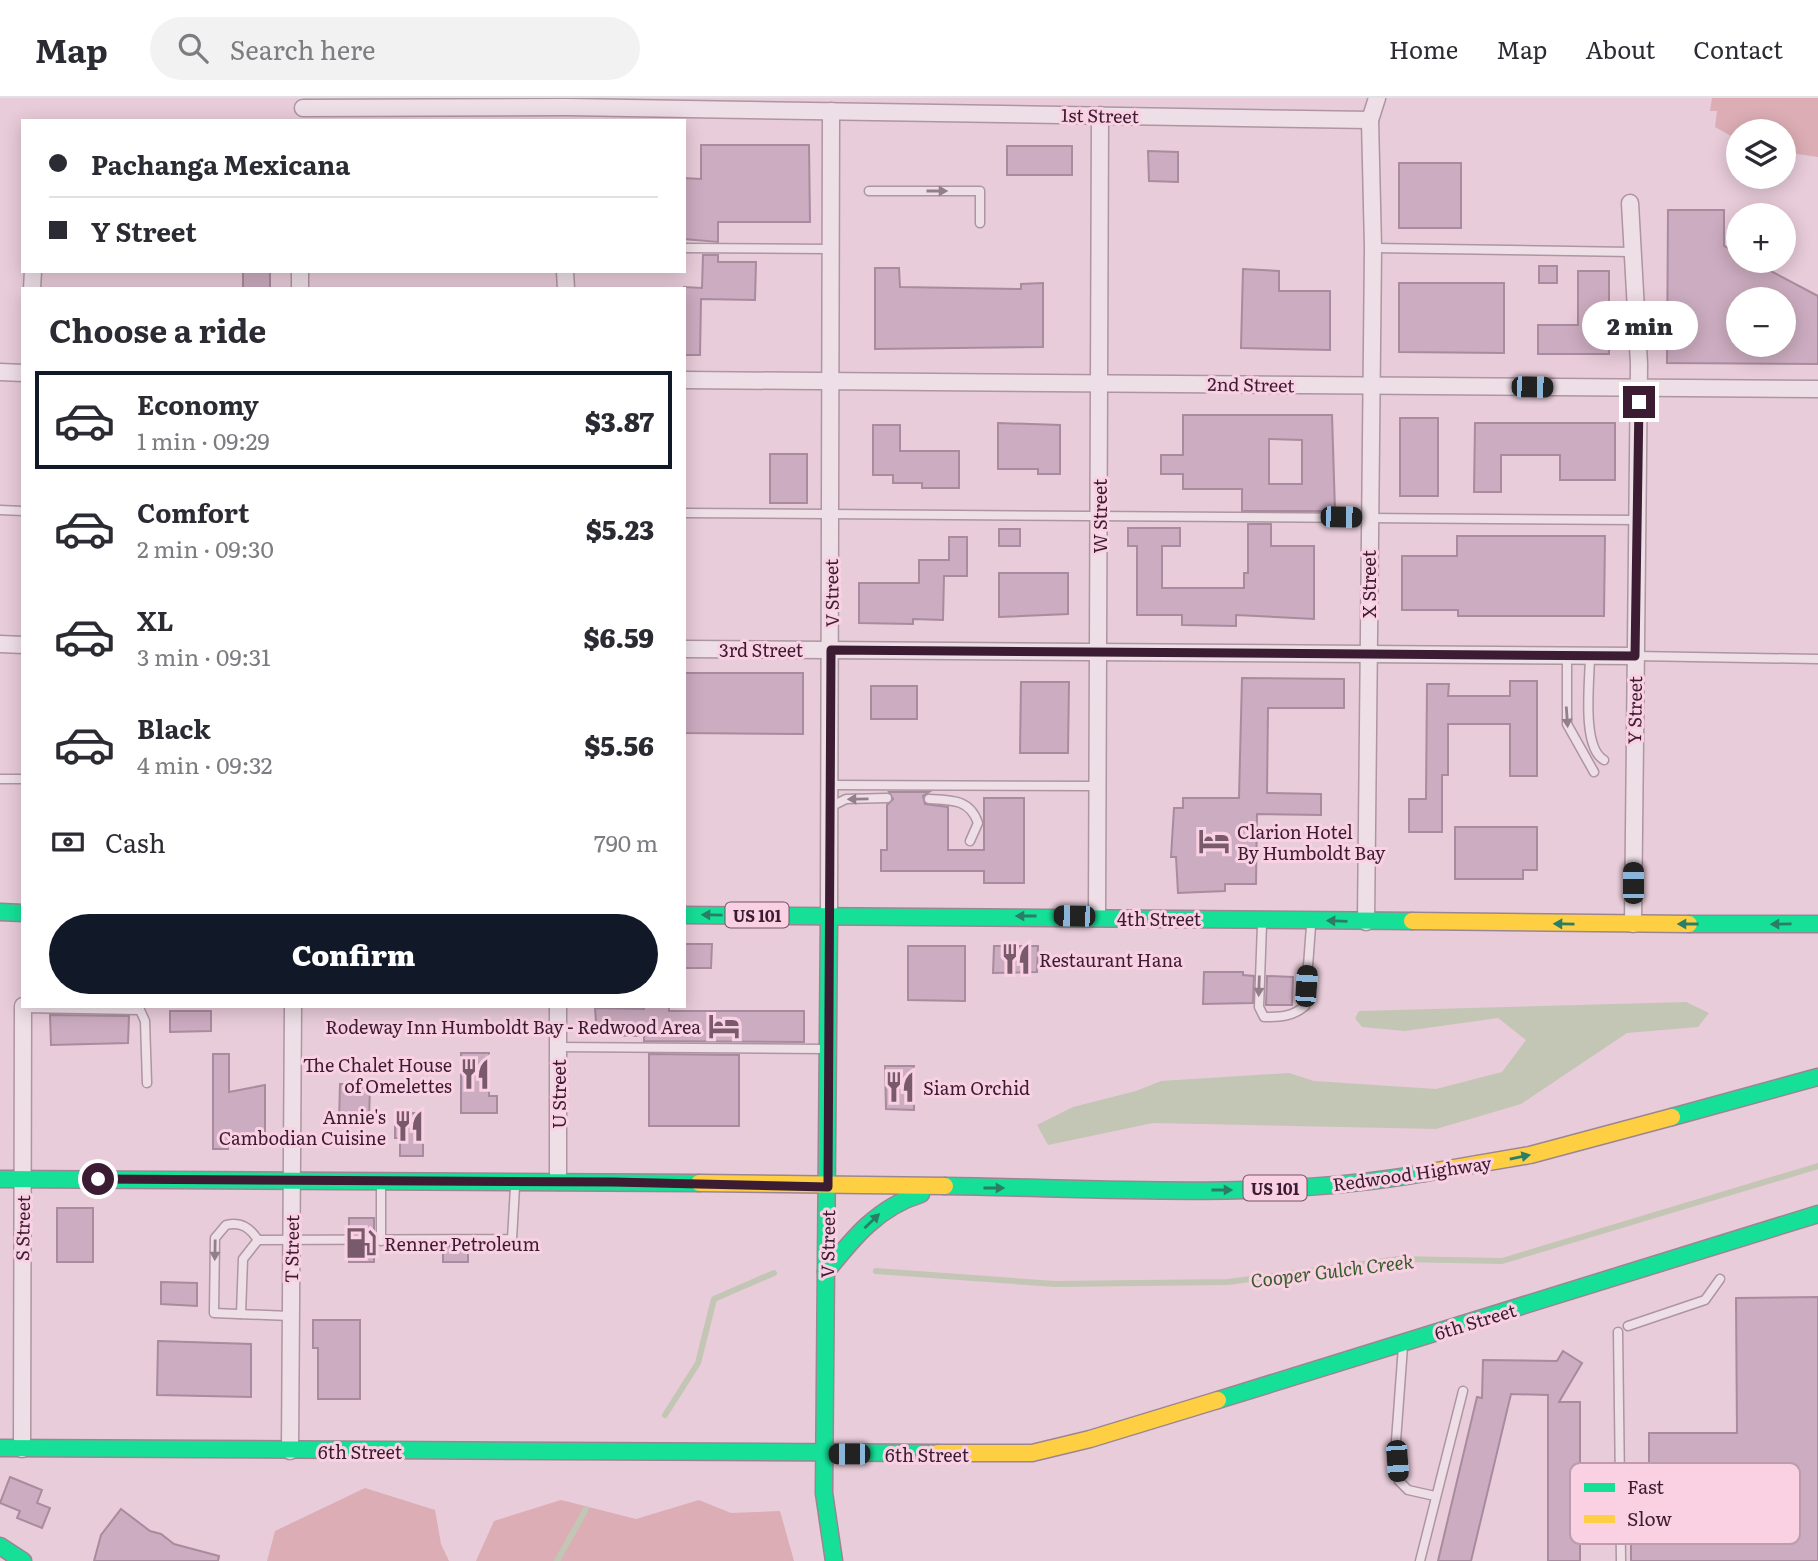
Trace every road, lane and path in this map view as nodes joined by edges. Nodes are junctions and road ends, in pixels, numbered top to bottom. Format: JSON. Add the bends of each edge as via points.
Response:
{"nodes":[{"id":1,"x":1377,"y":98,"type":"edge"},
{"id":2,"x":302,"y":109,"type":"edge"},
{"id":3,"x":831,"y":111,"type":"junction"},
{"id":4,"x":567,"y":114,"type":"edge"},
{"id":5,"x":1100,"y":115,"type":"junction"},
{"id":6,"x":1370,"y":120,"type":"junction"},
{"id":7,"x":869,"y":191,"type":"dead end"},
{"id":8,"x":1630,"y":203,"type":"dead end"},
{"id":9,"x":980,"y":223,"type":"dead end"},
{"id":10,"x":686,"y":248,"type":"edge"},
{"id":11,"x":1373,"y":248,"type":"junction"},
{"id":12,"x":830,"y":249,"type":"junction"},
{"id":13,"x":1632,"y":252,"type":"junction"},
{"id":14,"x":0,"y":372,"type":"edge"},
{"id":15,"x":21,"y":373,"type":"edge"},
{"id":16,"x":686,"y":380,"type":"edge"},
{"id":17,"x":830,"y":382,"type":"junction"},
{"id":18,"x":1099,"y":382,"type":"junction"},
{"id":19,"x":1372,"y":385,"type":"junction"},
{"id":20,"x":1639,"y":388,"type":"junction"},
{"id":21,"x":1818,"y":389,"type":"edge"},
{"id":22,"x":0,"y":510,"type":"edge"},
{"id":23,"x":21,"y":510,"type":"edge"},
{"id":24,"x":686,"y":513,"type":"edge"},
{"id":25,"x":830,"y":514,"type":"junction"},
{"id":26,"x":1100,"y":516,"type":"junction"},
{"id":27,"x":1368,"y":518,"type":"junction"},
{"id":28,"x":1637,"y":520,"type":"junction"},
{"id":29,"x":0,"y":644,"type":"edge"},
{"id":30,"x":21,"y":645,"type":"edge"},
{"id":31,"x":686,"y":649,"type":"edge"},
{"id":32,"x":831,"y":650,"type":"junction"},
{"id":33,"x":1099,"y":651,"type":"junction"},
{"id":34,"x":1369,"y":652,"type":"junction"},
{"id":35,"x":1567,"y":655,"type":"junction"},
{"id":36,"x":1590,"y":655,"type":"junction"},
{"id":37,"x":1635,"y":656,"type":"junction"},
{"id":38,"x":1818,"y":659,"type":"edge"},
{"id":39,"x":1604,"y":760,"type":"dead end"},
{"id":40,"x":1594,"y":772,"type":"dead end"},
{"id":41,"x":0,"y":779,"type":"edge"},
{"id":42,"x":21,"y":779,"type":"edge"},
{"id":43,"x":830,"y":785,"type":"junction"},
{"id":44,"x":1100,"y":786,"type":"junction"},
{"id":45,"x":887,"y":798,"type":"dead end"},
{"id":46,"x":929,"y":799,"type":"dead end"},
{"id":47,"x":830,"y":807,"type":"junction"},
{"id":48,"x":970,"y":841,"type":"dead end"},
{"id":49,"x":1795,"y":907,"type":"dead end"},
{"id":50,"x":0,"y":912,"type":"edge"},
{"id":51,"x":21,"y":913,"type":"edge"},
{"id":52,"x":686,"y":915,"type":"edge"},
{"id":53,"x":829,"y":916,"type":"junction"},
{"id":54,"x":1097,"y":917,"type":"junction"},
{"id":55,"x":1262,"y":918,"type":"junction"},
{"id":56,"x":1311,"y":920,"type":"junction"},
{"id":57,"x":1366,"y":922,"type":"junction"},
{"id":58,"x":1633,"y":924,"type":"junction"},
{"id":59,"x":1818,"y":924,"type":"edge"},
{"id":60,"x":1744,"y":925,"type":"junction"},
{"id":61,"x":23,"y":1008,"type":"edge"},
{"id":62,"x":62,"y":1008,"type":"edge"},
{"id":63,"x":293,"y":1008,"type":"edge"},
{"id":64,"x":558,"y":1008,"type":"edge"},
{"id":65,"x":558,"y":1047,"type":"junction"},
{"id":66,"x":828,"y":1049,"type":"junction"},
{"id":67,"x":1818,"y":1078,"type":"edge"},
{"id":68,"x":147,"y":1083,"type":"dead end"},
{"id":69,"x":0,"y":1179,"type":"edge"},
{"id":70,"x":23,"y":1180,"type":"junction"},
{"id":71,"x":291,"y":1181,"type":"junction"},
{"id":72,"x":382,"y":1181,"type":"junction"},
{"id":73,"x":515,"y":1182,"type":"junction"},
{"id":74,"x":558,"y":1182,"type":"junction"},
{"id":75,"x":828,"y":1187,"type":"junction"},
{"id":76,"x":947,"y":1188,"type":"junction"},
{"id":77,"x":1818,"y":1214,"type":"edge"},
{"id":78,"x":258,"y":1240,"type":"junction"},
{"id":79,"x":291,"y":1241,"type":"junction"},
{"id":80,"x":381,"y":1241,"type":"junction"},
{"id":81,"x":827,"y":1272,"type":"junction"},
{"id":82,"x":1720,"y":1279,"type":"dead end"},
{"id":83,"x":241,"y":1314,"type":"junction"},
{"id":84,"x":290,"y":1315,"type":"junction"},
{"id":85,"x":1628,"y":1326,"type":"dead end"},
{"id":86,"x":1618,"y":1332,"type":"dead end"},
{"id":87,"x":1404,"y":1343,"type":"junction"},
{"id":88,"x":1463,"y":1391,"type":"dead end"},
{"id":89,"x":0,"y":1448,"type":"edge"},
{"id":90,"x":22,"y":1449,"type":"junction"},
{"id":91,"x":290,"y":1451,"type":"junction"},
{"id":92,"x":825,"y":1454,"type":"junction"},
{"id":93,"x":1620,"y":1463,"type":"edge"},
{"id":94,"x":1435,"y":1496,"type":"junction"},
{"id":95,"x":0,"y":1546,"type":"edge"},
{"id":96,"x":23,"y":1561,"type":"edge"},
{"id":97,"x":834,"y":1561,"type":"edge"},
{"id":98,"x":1420,"y":1561,"type":"edge"}],
"edges":[{"from":1,"to":6,"type":"street"},
{"from":2,"to":4,"type":"street","name":"1st Street"},
{"from":3,"to":4,"type":"street","name":"1st Street"},
{"from":3,"to":5,"type":"street","name":"1st Street"},
{"from":3,"to":12,"type":"street","name":"V Street"},
{"from":5,"to":6,"type":"street","name":"1st Street"},
{"from":5,"to":18,"type":"street","name":"W Street"},
{"from":6,"to":11,"type":"street","name":"X Street"},
{"from":7,"to":9,"type":"lane","one_way":true,"via":[[980,191]]},
{"from":8,"to":13,"type":"street","name":"Y Street"},
{"from":10,"to":12,"type":"lane"},
{"from":11,"to":13,"type":"lane"},
{"from":11,"to":19,"type":"street","name":"X Street"},
{"from":12,"to":17,"type":"street","name":"V Street"},
{"from":13,"to":20,"type":"street","name":"Y Street"},
{"from":14,"to":15,"type":"street"},
{"from":16,"to":17,"type":"street","name":"2nd Street"},
{"from":17,"to":18,"type":"street","name":"2nd Street"},
{"from":17,"to":25,"type":"street","name":"V Street"},
{"from":18,"to":19,"type":"street","name":"2nd Street"},
{"from":18,"to":26,"type":"street","name":"W Street"},
{"from":19,"to":20,"type":"street","name":"2nd Street"},
{"from":19,"to":27,"type":"street","name":"X Street"},
{"from":20,"to":21,"type":"street","name":"2nd Street"},
{"from":20,"to":28,"type":"street","name":"Y Street"},
{"from":22,"to":23,"type":"lane"},
{"from":24,"to":25,"type":"lane"},
{"from":25,"to":26,"type":"lane"},
{"from":25,"to":32,"type":"street","name":"V Street"},
{"from":26,"to":27,"type":"lane"},
{"from":26,"to":33,"type":"street","name":"W Street"},
{"from":27,"to":28,"type":"lane"},
{"from":27,"to":34,"type":"street","name":"X Street"},
{"from":28,"to":37,"type":"street","name":"Y Street"},
{"from":29,"to":30,"type":"street"},
{"from":31,"to":32,"type":"street","name":"3rd Street"},
{"from":32,"to":33,"type":"street","name":"3rd Street"},
{"from":32,"to":43,"type":"street","name":"V Street"},
{"from":33,"to":34,"type":"street","name":"3rd Street"},
{"from":33,"to":44,"type":"street","name":"W Street"},
{"from":34,"to":35,"type":"street","name":"3rd Street"},
{"from":34,"to":57,"type":"street","name":"X Street"},
{"from":35,"to":36,"type":"street","name":"3rd Street"},
{"from":35,"to":40,"type":"lane","one_way":true,"via":[[1567,724]]},
{"from":36,"to":37,"type":"street","name":"3rd Street"},
{"from":36,"to":39,"type":"lane","via":[[1589,738]]},
{"from":37,"to":38,"type":"lane"},
{"from":37,"to":58,"type":"street","name":"Y Street"},
{"from":41,"to":42,"type":"lane"},
{"from":43,"to":44,"type":"lane"},
{"from":43,"to":47,"type":"street","name":"V Street"},
{"from":44,"to":54,"type":"street","name":"W Street"},
{"from":45,"to":47,"type":"lane","one_way":true,"via":[[846,799]]},
{"from":46,"to":48,"type":"lane","via":[[957,801],[972,810],[977,830]]},
{"from":47,"to":53,"type":"street","name":"V Street"},
{"from":49,"to":60,"type":"main road","via":[[1772,908]]},
{"from":50,"to":51,"type":"main road"},
{"from":53,"to":52,"type":"main road","name":"4th Street","number":"US 101","one_way":true},
{"from":54,"to":53,"type":"main road","name":"4th Street","number":"US 101","one_way":true},
{"from":53,"to":66,"type":"main road","name":"V Street"},
{"from":54,"to":55,"type":"main road","name":"4th Street","number":"US 101"},
{"from":55,"to":56,"type":"main road","name":"4th Street","number":"US 101"},
{"from":55,"to":56,"type":"lane","one_way":true,"via":[[1259,1007],[1264,1017],[1289,1016],[1305,1006]]},
{"from":57,"to":56,"type":"main road","name":"4th Street","number":"US 101","one_way":true},
{"from":58,"to":57,"type":"main road","name":"4th Street","number":"US 101","one_way":true},
{"from":60,"to":58,"type":"main road","number":"US 101","one_way":true},
{"from":59,"to":60,"type":"main road","number":"US 101","one_way":true},
{"from":61,"to":70,"type":"street","name":"S Street"},
{"from":62,"to":68,"type":"lane","via":[[140,1010],[145,1021]]},
{"from":63,"to":71,"type":"street","name":"T Street"},
{"from":64,"to":65,"type":"street","name":"U Street"},
{"from":65,"to":66,"type":"lane"},
{"from":65,"to":74,"type":"street","name":"U Street"},
{"from":66,"to":75,"type":"main road","name":"V Street"},
{"from":76,"to":67,"type":"main road","name":"Redwood Highway","number":"US 101","one_way":true,"via":[[1243,1190],[1365,1184],[1530,1155]]},
{"from":69,"to":70,"type":"main road","number":"US 101"},
{"from":70,"to":71,"type":"main road","number":"US 101"},
{"from":70,"to":90,"type":"street","name":"S Street"},
{"from":71,"to":72,"type":"main road","number":"US 101"},
{"from":71,"to":79,"type":"street","name":"T Street"},
{"from":72,"to":73,"type":"main road","number":"US 101"},
{"from":72,"to":80,"type":"lane"},
{"from":73,"to":74,"type":"main road","number":"US 101"},
{"from":73,"to":80,"type":"lane","via":[[512,1239]]},
{"from":74,"to":75,"type":"main road","number":"US 101"},
{"from":75,"to":76,"type":"main road","name":"Redwood Highway","number":"US 101"},
{"from":75,"to":81,"type":"main road","name":"V Street"},
{"from":81,"to":76,"type":"main road","one_way":true,"via":[[878,1213],[911,1196]]},
{"from":77,"to":87,"type":"main road","name":"6th Street"},
{"from":78,"to":79,"type":"lane"},
{"from":78,"to":83,"type":"lane","via":[[243,1259]]},
{"from":78,"to":83,"type":"lane","one_way":true,"via":[[252,1231],[234,1223],[215,1238],[214,1313]]},
{"from":79,"to":80,"type":"lane"},
{"from":79,"to":84,"type":"street","name":"T Street"},
{"from":81,"to":92,"type":"main road","name":"V Street"},
{"from":82,"to":85,"type":"lane","via":[[1705,1300]]},
{"from":83,"to":84,"type":"lane"},
{"from":84,"to":91,"type":"street","name":"T Street"},
{"from":86,"to":93,"type":"lane"},
{"from":87,"to":92,"type":"main road","name":"6th Street","via":[[1044,1451]]},
{"from":87,"to":94,"type":"lane","via":[[1396,1441],[1399,1481],[1408,1490]]},
{"from":88,"to":94,"type":"lane"},
{"from":89,"to":90,"type":"main road","name":"6th Street"},
{"from":90,"to":91,"type":"main road","name":"6th Street"},
{"from":91,"to":92,"type":"main road","name":"6th Street"},
{"from":92,"to":97,"type":"main road","name":"V Street","via":[[824,1493]]},
{"from":94,"to":98,"type":"lane"},
{"from":95,"to":96,"type":"main road"}]}
